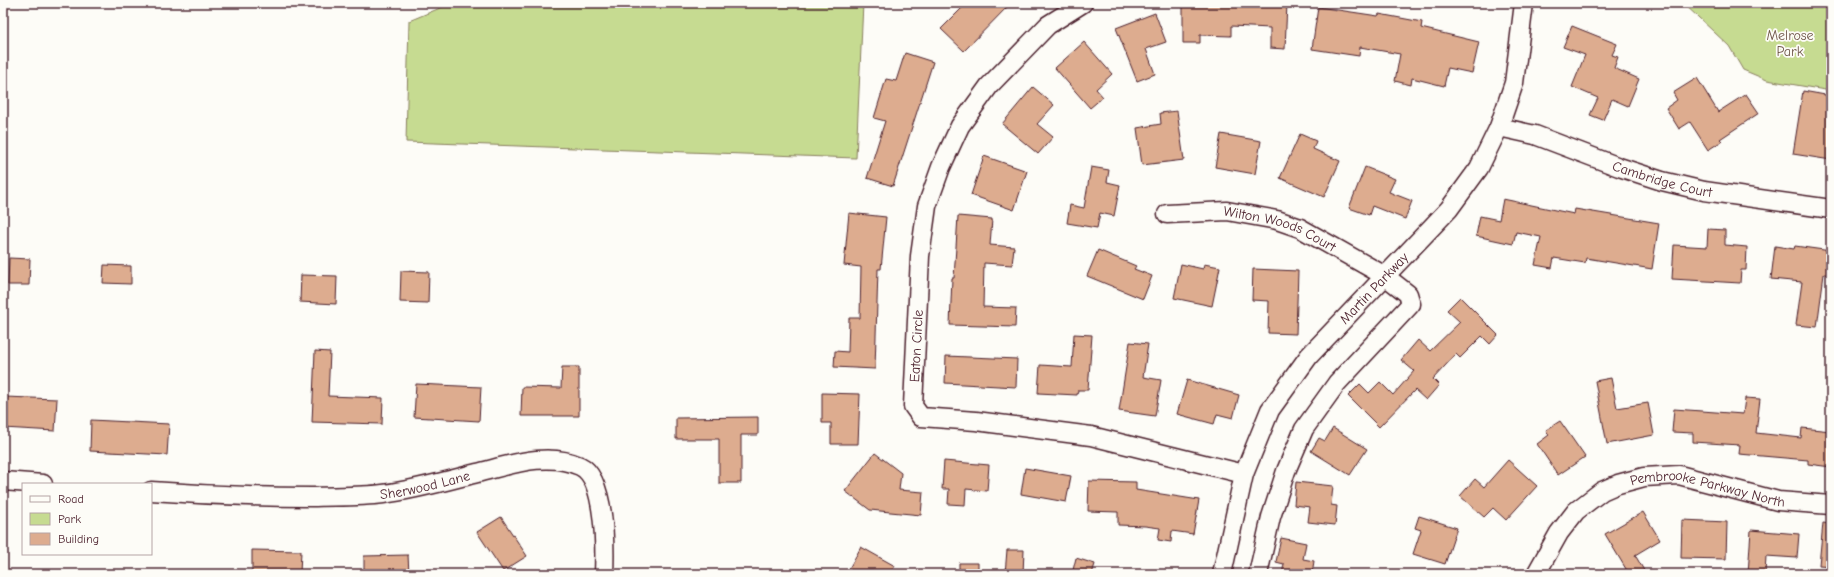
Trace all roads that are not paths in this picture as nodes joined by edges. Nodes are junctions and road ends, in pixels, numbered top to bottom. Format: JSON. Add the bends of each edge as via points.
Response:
{"nodes":[{"id":1,"x":1083,"y":3,"type":"edge"},
{"id":2,"x":1524,"y":3,"type":"edge"},
{"id":3,"x":1499,"y":127,"type":"junction"},
{"id":4,"x":1831,"y":209,"type":"edge"},
{"id":5,"x":1167,"y":214,"type":"dead end"},
{"id":6,"x":1385,"y":276,"type":"junction"},
{"id":7,"x":1244,"y":474,"type":"junction"},
{"id":8,"x":3,"y":481,"type":"edge"},
{"id":9,"x":29,"y":483,"type":"edge"},
{"id":10,"x":152,"y":491,"type":"edge"},
{"id":11,"x":1831,"y":505,"type":"edge"},
{"id":12,"x":604,"y":574,"type":"edge"},
{"id":13,"x":1222,"y":574,"type":"edge"},
{"id":14,"x":1258,"y":574,"type":"edge"},
{"id":15,"x":1536,"y":574,"type":"edge"}],
"edges":[{"from":1,"to":7,"type":"street","name":"Eaton Circle","via":[[1048,25],[988,86],[960,126],[941,167],[928,206],[920,256],[913,406],[922,418],[976,421],[1091,436]]},
{"from":2,"to":3,"type":"street","name":"Martin Parkway","via":[[1514,83]]},
{"from":3,"to":4,"type":"street","name":"Cambridge Court","via":[[1535,135],[1662,182],[1704,191]]},
{"from":3,"to":6,"type":"street","name":"Martin Parkway","via":[[1479,168],[1449,209]]},
{"from":5,"to":6,"type":"street","name":"Wilton Woods Court","via":[[1227,211],[1277,220],[1300,228]]},
{"from":6,"to":7,"type":"street","name":"Martin Parkway","via":[[1309,356],[1270,410]]},
{"from":6,"to":14,"type":"street","name":"Wilton Woods Court","via":[[1408,294],[1411,304],[1336,383],[1304,428],[1275,504]]},
{"from":7,"to":13,"type":"street","name":"Martin Parkway"},
{"from":8,"to":9,"type":"street"},
{"from":10,"to":12,"type":"street","name":"Sherwood Lane","via":[[286,497],[383,494],[422,488],[516,462],[544,459],[564,461],[582,466],[598,492],[605,549]]},
{"from":11,"to":15,"type":"street","name":"Pembrooke Parkway North","via":[[1778,501],[1679,475],[1644,477],[1602,491],[1576,511],[1559,533]]}]}
